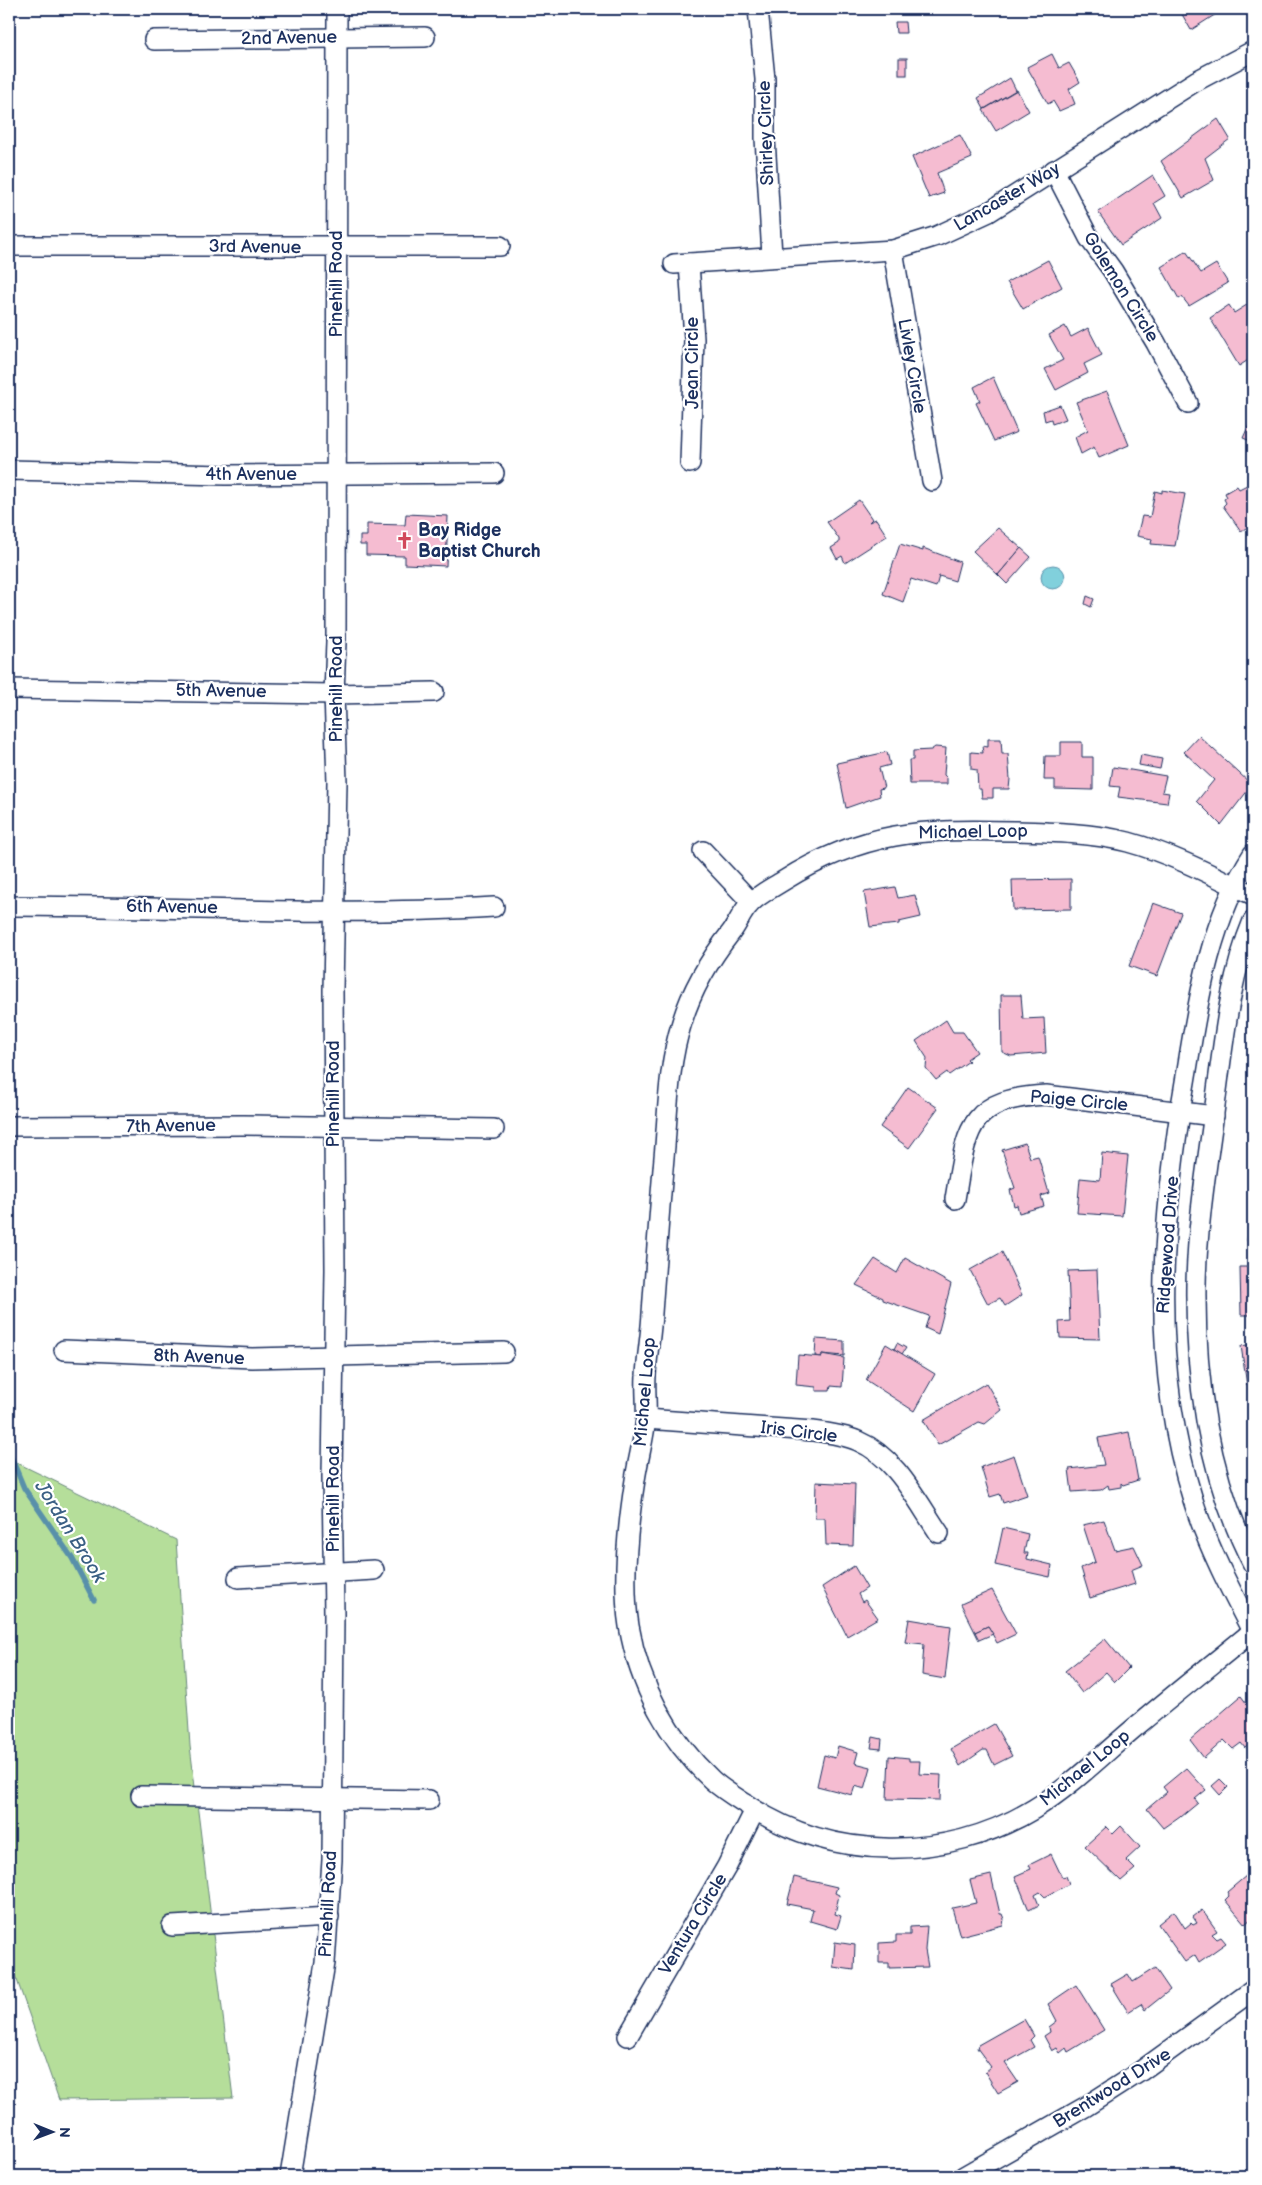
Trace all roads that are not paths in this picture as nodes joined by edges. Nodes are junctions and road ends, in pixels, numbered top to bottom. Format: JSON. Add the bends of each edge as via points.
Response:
{"nodes":[{"id":1,"x":337,"y":9,"type":"edge"},
{"id":2,"x":758,"y":9,"type":"edge"},
{"id":3,"x":338,"y":37,"type":"junction"},
{"id":4,"x":425,"y":37,"type":"dead end"},
{"id":5,"x":154,"y":40,"type":"dead end"},
{"id":6,"x":1253,"y":51,"type":"edge"},
{"id":7,"x":1054,"y":170,"type":"junction"},
{"id":8,"x":9,"y":246,"type":"edge"},
{"id":9,"x":500,"y":246,"type":"dead end"},
{"id":10,"x":336,"y":248,"type":"junction"},
{"id":11,"x":893,"y":250,"type":"junction"},
{"id":12,"x":772,"y":256,"type":"junction"},
{"id":13,"x":682,"y":264,"type":"joint"},
{"id":14,"x":1188,"y":403,"type":"dead end"},
{"id":15,"x":690,"y":463,"type":"dead end"},
{"id":16,"x":9,"y":470,"type":"edge"},
{"id":17,"x":494,"y":473,"type":"dead end"},
{"id":18,"x":335,"y":474,"type":"junction"},
{"id":19,"x":932,"y":481,"type":"dead end"},
{"id":20,"x":9,"y":689,"type":"edge"},
{"id":21,"x":434,"y":692,"type":"dead end"},
{"id":22,"x":334,"y":694,"type":"junction"},
{"id":23,"x":703,"y":851,"type":"dead end"},
{"id":24,"x":1253,"y":854,"type":"edge"},
{"id":25,"x":1234,"y":886,"type":"junction"},
{"id":26,"x":1253,"y":895,"type":"edge"},
{"id":27,"x":751,"y":902,"type":"junction"},
{"id":28,"x":9,"y":906,"type":"edge"},
{"id":29,"x":494,"y":907,"type":"dead end"},
{"id":30,"x":335,"y":910,"type":"junction"},
{"id":31,"x":1253,"y":921,"type":"edge"},
{"id":32,"x":1180,"y":1112,"type":"junction"},
{"id":33,"x":1214,"y":1116,"type":"junction"},
{"id":34,"x":9,"y":1126,"type":"edge"},
{"id":35,"x":333,"y":1126,"type":"junction"},
{"id":36,"x":494,"y":1130,"type":"dead end"},
{"id":37,"x":955,"y":1199,"type":"dead end"},
{"id":38,"x":64,"y":1350,"type":"dead end"},
{"id":39,"x":504,"y":1352,"type":"dead end"},
{"id":40,"x":334,"y":1356,"type":"junction"},
{"id":41,"x":646,"y":1419,"type":"junction"},
{"id":42,"x":939,"y":1533,"type":"dead end"},
{"id":43,"x":1253,"y":1564,"type":"edge"},
{"id":44,"x":374,"y":1570,"type":"dead end"},
{"id":45,"x":334,"y":1572,"type":"junction"},
{"id":46,"x":238,"y":1578,"type":"dead end"},
{"id":47,"x":1253,"y":1632,"type":"edge"},
{"id":48,"x":141,"y":1796,"type":"dead end"},
{"id":49,"x":332,"y":1800,"type":"junction"},
{"id":50,"x":429,"y":1800,"type":"dead end"},
{"id":51,"x":755,"y":1810,"type":"junction"},
{"id":52,"x":329,"y":1917,"type":"junction"},
{"id":53,"x":172,"y":1926,"type":"dead end"},
{"id":54,"x":1253,"y":1990,"type":"edge"},
{"id":55,"x":628,"y":2036,"type":"dead end"},
{"id":56,"x":290,"y":2176,"type":"edge"},
{"id":57,"x":964,"y":2176,"type":"edge"}],
"edges":[{"from":1,"to":3,"type":"street","name":"Pinehill Road"},
{"from":2,"to":12,"type":"street","name":"Shirley Circle","via":[[765,79]]},
{"from":3,"to":4,"type":"street","name":"2nd Avenue"},
{"from":3,"to":5,"type":"street","name":"2nd Avenue"},
{"from":3,"to":10,"type":"street","name":"Pinehill Road"},
{"from":6,"to":7,"type":"street","name":"Lancaster Way","via":[[1196,81]]},
{"from":7,"to":11,"type":"street","name":"Lancaster Way","via":[[989,212],[937,236]]},
{"from":7,"to":14,"type":"street","name":"Golemon Circle","via":[[1089,238],[1113,271]]},
{"from":8,"to":10,"type":"street","name":"3rd Avenue"},
{"from":9,"to":10,"type":"street","name":"3rd Avenue"},
{"from":10,"to":18,"type":"street","name":"Pinehill Road"},
{"from":11,"to":12,"type":"street","name":"Lancaster Way"},
{"from":11,"to":19,"type":"street","name":"Livley Circle"},
{"from":12,"to":13,"type":"street","name":"Lancaster Way"},
{"from":13,"to":15,"type":"street","name":"Jean Circle","via":[[694,339]]},
{"from":16,"to":18,"type":"street","name":"4th Avenue"},
{"from":17,"to":18,"type":"street","name":"4th Avenue"},
{"from":18,"to":22,"type":"street","name":"Pinehill Road"},
{"from":20,"to":22,"type":"street","name":"5th Avenue"},
{"from":21,"to":22,"type":"street","name":"5th Avenue"},
{"from":22,"to":30,"type":"street","name":"Pinehill Road","via":[[337,782]]},
{"from":23,"to":27,"type":"street"},
{"from":24,"to":25,"type":"street","name":"Ridgewood Drive"},
{"from":25,"to":26,"type":"street","name":"Michael Loop"},
{"from":25,"to":27,"type":"street","name":"Michael Loop","via":[[1176,858],[1109,838],[1040,832],[948,830],[902,834],[859,844],[817,862]]},
{"from":25,"to":32,"type":"street","name":"Ridgewood Drive","via":[[1207,959]]},
{"from":27,"to":41,"type":"street","name":"Michael Loop","via":[[710,960],[691,997],[678,1036],[671,1076],[660,1205],[646,1375]]},
{"from":28,"to":30,"type":"street","name":"6th Avenue"},
{"from":29,"to":30,"type":"street","name":"6th Avenue"},
{"from":30,"to":35,"type":"street","name":"Pinehill Road"},
{"from":31,"to":33,"type":"street","name":"Ridgewood Drive","via":[[1234,987]]},
{"from":32,"to":33,"type":"street","name":"Paige Circle"},
{"from":32,"to":37,"type":"street","name":"Paige Circle","via":[[1046,1095],[1001,1101],[983,1113],[970,1130]]},
{"from":32,"to":47,"type":"street","name":"Ridgewood Drive","via":[[1162,1301],[1170,1402],[1193,1500]]},
{"from":33,"to":43,"type":"street","name":"Ridgewood Drive","via":[[1198,1244],[1199,1364],[1203,1404],[1221,1483]]},
{"from":34,"to":35,"type":"street","name":"7th Avenue"},
{"from":35,"to":36,"type":"street","name":"7th Avenue"},
{"from":35,"to":40,"type":"street","name":"Pinehill Road"},
{"from":38,"to":40,"type":"street","name":"8th Avenue","via":[[252,1358]]},
{"from":39,"to":40,"type":"street","name":"8th Avenue"},
{"from":40,"to":45,"type":"street","name":"Pinehill Road"},
{"from":41,"to":42,"type":"street","name":"Iris Circle","via":[[813,1431],[858,1441],[879,1453],[894,1469]]},
{"from":41,"to":51,"type":"street","name":"Michael Loop","via":[[634,1482],[628,1560],[628,1621],[637,1661],[661,1717],[685,1750],[714,1783]]},
{"from":44,"to":45,"type":"street"},
{"from":45,"to":46,"type":"street"},
{"from":45,"to":49,"type":"street","name":"Pinehill Road"},
{"from":47,"to":51,"type":"street","name":"Michael Loop","via":[[1074,1781],[1038,1806],[996,1828],[952,1842],[883,1849],[830,1841],[792,1829]]},
{"from":48,"to":49,"type":"street"},
{"from":49,"to":50,"type":"street"},
{"from":49,"to":52,"type":"street","name":"Pinehill Road"},
{"from":51,"to":55,"type":"street","name":"Ventura Circle","via":[[727,1866]]},
{"from":52,"to":53,"type":"street"},
{"from":52,"to":56,"type":"street","name":"Pinehill Road","via":[[325,1963]]},
{"from":54,"to":57,"type":"street","name":"Brentwood Drive","via":[[1141,2071]]}]}
